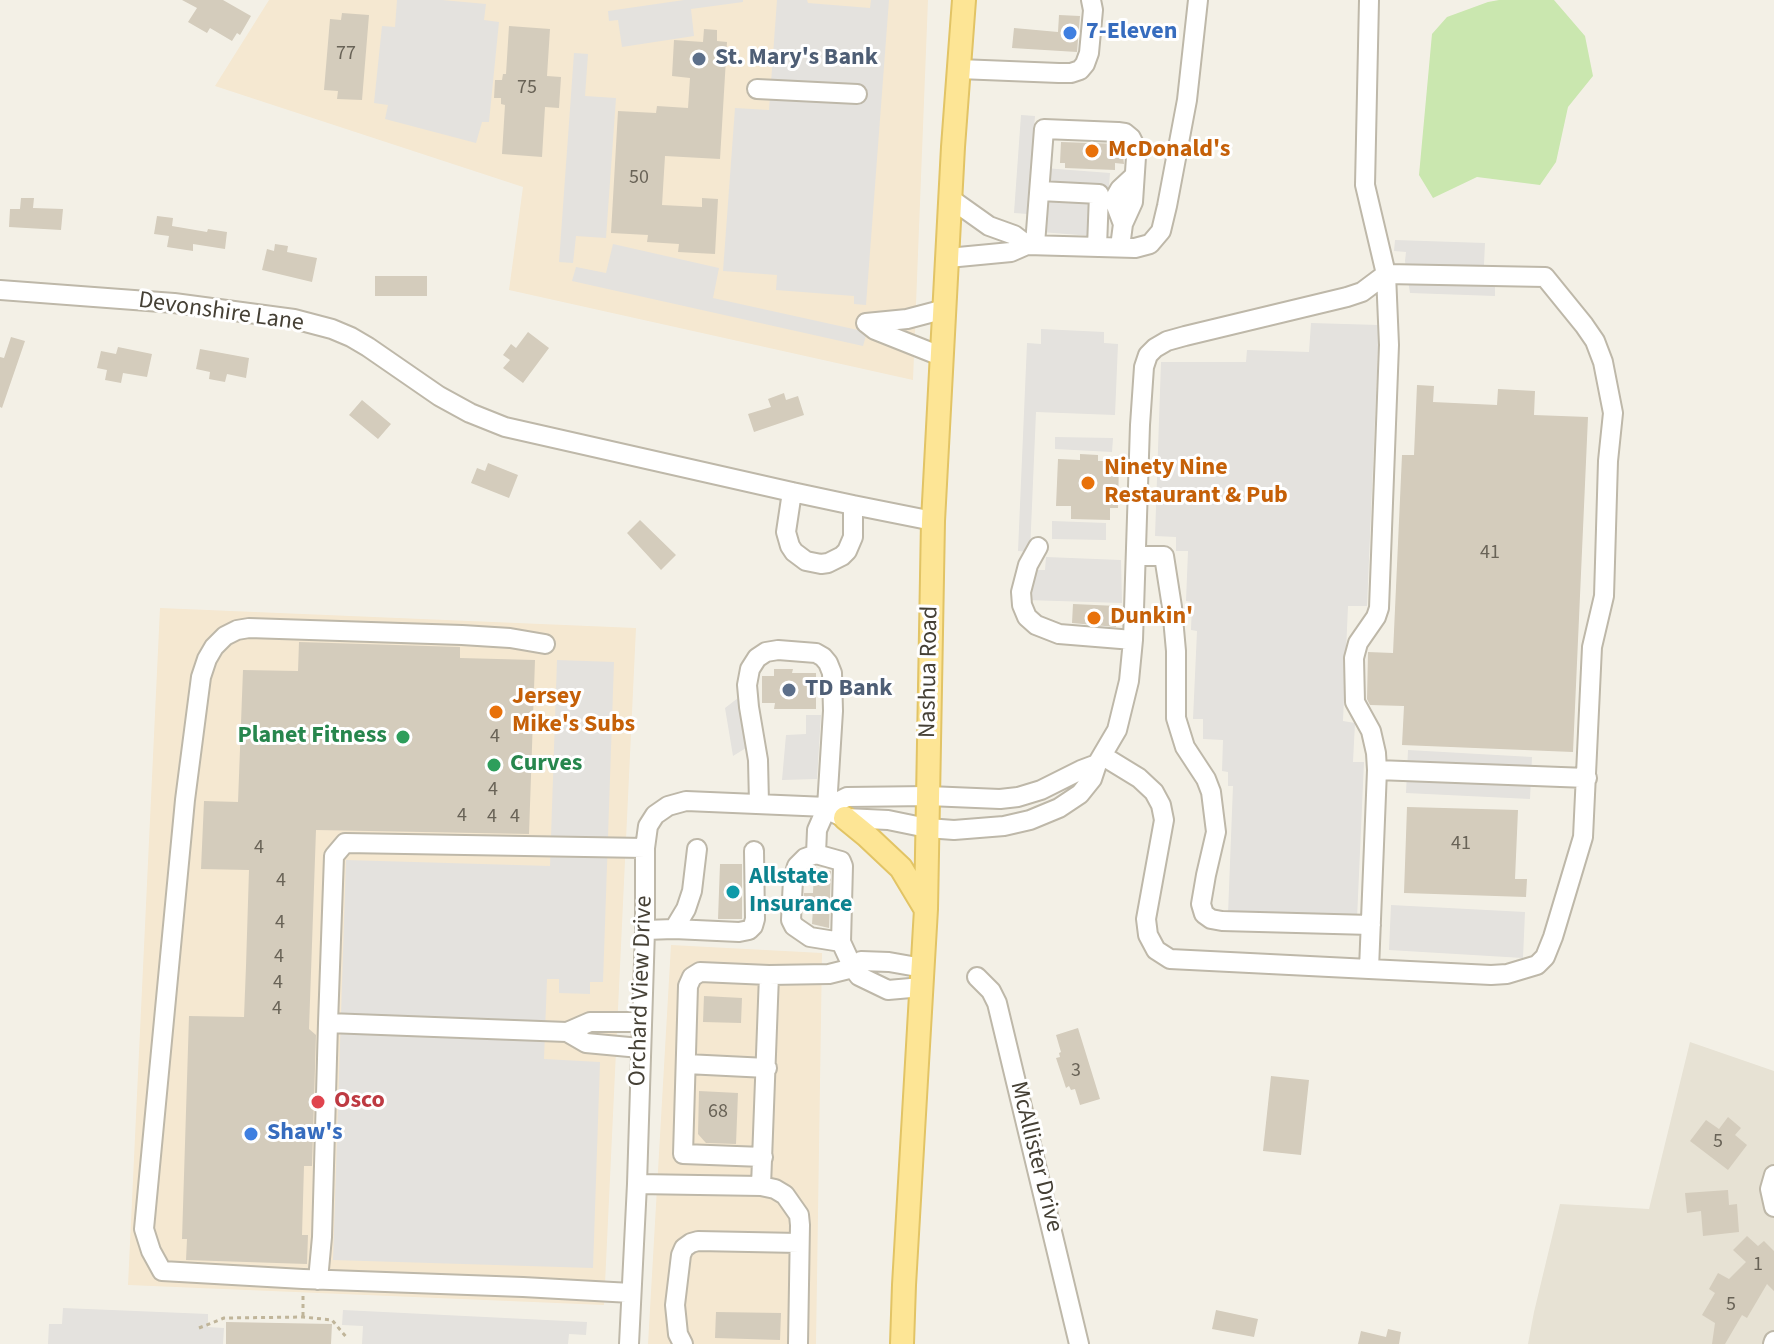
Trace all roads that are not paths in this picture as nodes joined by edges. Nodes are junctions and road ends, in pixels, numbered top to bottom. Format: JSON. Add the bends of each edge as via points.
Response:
{"nodes":[{"id":1,"x":964,"y":0,"type":"edge"},
{"id":2,"x":1091,"y":0,"type":"edge"},
{"id":3,"x":1198,"y":0,"type":"edge"},
{"id":4,"x":1369,"y":0,"type":"edge"},
{"id":5,"x":959,"y":69,"type":"junction"},
{"id":6,"x":757,"y":89,"type":"dead end"},
{"id":7,"x":857,"y":94,"type":"dead end"},
{"id":8,"x":1040,"y":191,"type":"junction"},
{"id":9,"x":951,"y":199,"type":"junction"},
{"id":10,"x":1031,"y":244,"type":"junction"},
{"id":11,"x":1097,"y":247,"type":"junction"},
{"id":12,"x":1120,"y":247,"type":"junction"},
{"id":13,"x":948,"y":258,"type":"junction"},
{"id":14,"x":1386,"y":274,"type":"junction"},
{"id":15,"x":0,"y":290,"type":"edge"},
{"id":16,"x":945,"y":309,"type":"junction"},
{"id":17,"x":943,"y":357,"type":"junction"},
{"id":18,"x":792,"y":492,"type":"junction"},
{"id":19,"x":853,"y":505,"type":"junction"},
{"id":20,"x":933,"y":521,"type":"junction"},
{"id":21,"x":1038,"y":547,"type":"dead end"},
{"id":22,"x":1136,"y":556,"type":"junction"},
{"id":23,"x":1133,"y":640,"type":"junction"},
{"id":24,"x":545,"y":644,"type":"dead end"},
{"id":25,"x":1100,"y":760,"type":"junction"},
{"id":26,"x":1377,"y":770,"type":"junction"},
{"id":27,"x":1587,"y":778,"type":"junction"},
{"id":28,"x":928,"y":796,"type":"junction"},
{"id":29,"x":759,"y":803,"type":"junction"},
{"id":30,"x":836,"y":812,"type":"junction"},
{"id":31,"x":927,"y":828,"type":"junction"},
{"id":32,"x":645,"y":848,"type":"junction"},
{"id":33,"x":697,"y":849,"type":"dead end"},
{"id":34,"x":754,"y":851,"type":"dead end"},
{"id":35,"x":816,"y":854,"type":"junction"},
{"id":36,"x":926,"y":909,"type":"junction"},
{"id":37,"x":1371,"y":925,"type":"junction"},
{"id":38,"x":674,"y":929,"type":"junction"},
{"id":39,"x":645,"y":930,"type":"junction"},
{"id":40,"x":841,"y":942,"type":"junction"},
{"id":41,"x":853,"y":968,"type":"junction"},
{"id":42,"x":1369,"y":969,"type":"junction"},
{"id":43,"x":769,"y":975,"type":"junction"},
{"id":44,"x":922,"y":977,"type":"junction"},
{"id":45,"x":977,"y":977,"type":"dead end"},
{"id":46,"x":641,"y":1022,"type":"junction"},
{"id":47,"x":328,"y":1023,"type":"junction"},
{"id":48,"x":567,"y":1032,"type":"junction"},
{"id":49,"x":640,"y":1048,"type":"junction"},
{"id":50,"x":686,"y":1064,"type":"junction"},
{"id":51,"x":767,"y":1068,"type":"junction"},
{"id":52,"x":763,"y":1157,"type":"junction"},
{"id":53,"x":1774,"y":1175,"type":"edge"},
{"id":54,"x":637,"y":1184,"type":"junction"},
{"id":55,"x":761,"y":1186,"type":"junction"},
{"id":56,"x":1774,"y":1207,"type":"edge"},
{"id":57,"x":799,"y":1243,"type":"junction"},
{"id":58,"x":311,"y":1280,"type":"junction"},
{"id":59,"x":631,"y":1293,"type":"junction"},
{"id":60,"x":629,"y":1344,"type":"edge"},
{"id":61,"x":683,"y":1344,"type":"edge"},
{"id":62,"x":798,"y":1344,"type":"edge"},
{"id":63,"x":902,"y":1344,"type":"edge"},
{"id":64,"x":1079,"y":1344,"type":"edge"}],
"edges":[{"from":1,"to":5,"type":"main road","name":"Nashua Road"},
{"from":2,"to":5,"type":"street","via":[[1089,53],[1080,70]]},
{"from":3,"to":12,"type":"street","via":[[1187,100],[1161,231],[1150,244]]},
{"from":4,"to":14,"type":"street","via":[[1365,185]]},
{"from":5,"to":9,"type":"main road","name":"Nashua Road"},
{"from":6,"to":7,"type":"street"},
{"from":8,"to":10,"type":"street"},
{"from":8,"to":11,"type":"street","via":[[1099,194]]},
{"from":8,"to":12,"type":"street","via":[[1044,129],[1125,133],[1136,157],[1133,202]]},
{"from":9,"to":10,"type":"street","via":[[989,226]]},
{"from":9,"to":13,"type":"main road","name":"Nashua Road"},
{"from":10,"to":11,"type":"street"},
{"from":10,"to":13,"type":"street","via":[[1011,252]]},
{"from":11,"to":12,"type":"street"},
{"from":13,"to":16,"type":"main road","name":"Nashua Road"},
{"from":14,"to":22,"type":"street","name":"Orchard View Drive","via":[[1362,292],[1167,341],[1148,355]]},
{"from":14,"to":26,"type":"street","via":[[1389,345],[1379,608],[1354,658],[1355,702],[1371,731]]},
{"from":14,"to":27,"type":"street","via":[[1545,277],[1595,341],[1613,413],[1604,596],[1592,647]]},
{"from":15,"to":18,"type":"street","name":"Devonshire Lane","via":[[174,303],[294,319],[351,337],[439,396],[505,427]]},
{"from":16,"to":17,"type":"main road","name":"Nashua Road"},
{"from":16,"to":17,"type":"street","via":[[866,323]]},
{"from":17,"to":20,"type":"main road","name":"Nashua Road"},
{"from":18,"to":19,"type":"street","name":"Devonshire Lane"},
{"from":18,"to":19,"type":"street","via":[[787,539],[794,552],[813,563],[835,560],[847,551],[853,537]]},
{"from":19,"to":20,"type":"street","name":"Devonshire Lane"},
{"from":20,"to":28,"type":"main road","name":"Nashua Road"},
{"from":21,"to":23,"type":"street","via":[[1021,592],[1027,617],[1059,634]]},
{"from":22,"to":23,"type":"street","name":"Orchard View Drive"},
{"from":22,"to":37,"type":"street","via":[[1164,556],[1176,651],[1176,718],[1185,747],[1211,792],[1216,832],[1201,904],[1204,914],[1222,921]]},
{"from":23,"to":25,"type":"street","name":"Orchard View Drive","via":[[1117,730]]},
{"from":24,"to":58,"type":"street","via":[[462,635],[249,628],[225,636],[207,659],[185,800],[144,1229],[162,1271]]},
{"from":25,"to":28,"type":"street","name":"Orchard View Drive","via":[[1018,797]]},
{"from":25,"to":31,"type":"street","name":"Orchard View Drive","via":[[1080,794],[1030,820],[980,829]]},
{"from":25,"to":42,"type":"street","via":[[1139,778],[1161,805],[1164,820],[1146,919],[1156,950],[1170,959]]},
{"from":26,"to":27,"type":"street"},
{"from":26,"to":37,"type":"street"},
{"from":27,"to":42,"type":"street","via":[[1583,837],[1553,937],[1537,965],[1491,975]]},
{"from":28,"to":30,"type":"street","name":"Orchard View Drive","via":[[847,797],[835,801]]},
{"from":28,"to":31,"type":"main road","name":"Nashua Road"},
{"from":29,"to":30,"type":"street","name":"Orchard View Drive"},
{"from":29,"to":30,"type":"street","via":[[747,685],[750,669],[766,652],[816,653],[832,673]]},
{"from":29,"to":32,"type":"street","name":"Orchard View Drive","via":[[686,801],[668,806],[648,826]]},
{"from":30,"to":31,"type":"street","name":"Orchard View Drive"},
{"from":30,"to":35,"type":"street","via":[[817,830]]},
{"from":30,"to":36,"type":"main road","via":[[901,868]]},
{"from":31,"to":36,"type":"main road","name":"Nashua Road"},
{"from":32,"to":39,"type":"street","name":"Orchard View Drive"},
{"from":32,"to":47,"type":"street","via":[[345,843],[334,856]]},
{"from":33,"to":38,"type":"street","via":[[692,891]]},
{"from":34,"to":38,"type":"street","via":[[755,919],[749,930]]},
{"from":35,"to":40,"type":"street","via":[[843,866]]},
{"from":35,"to":40,"type":"street","via":[[797,866],[791,920],[810,937]]},
{"from":36,"to":44,"type":"main road","name":"Nashua Road"},
{"from":37,"to":42,"type":"street"},
{"from":38,"to":39,"type":"street"},
{"from":39,"to":46,"type":"street","name":"Orchard View Drive"},
{"from":40,"to":41,"type":"street"},
{"from":41,"to":43,"type":"street"},
{"from":41,"to":44,"type":"street","via":[[861,961],[889,962]]},
{"from":41,"to":44,"type":"street","via":[[888,990]]},
{"from":43,"to":50,"type":"street","via":[[700,972],[692,977]]},
{"from":43,"to":51,"type":"street"},
{"from":44,"to":63,"type":"main road","name":"Nashua Road"},
{"from":45,"to":64,"type":"street","name":"McAllister Drive","via":[[997,1003]]},
{"from":46,"to":48,"type":"street","via":[[590,1022]]},
{"from":46,"to":49,"type":"street","name":"Orchard View Drive"},
{"from":47,"to":48,"type":"street"},
{"from":47,"to":58,"type":"street","via":[[322,1222]]},
{"from":48,"to":49,"type":"street","via":[[586,1043]]},
{"from":49,"to":54,"type":"street","name":"Orchard View Drive"},
{"from":50,"to":51,"type":"street"},
{"from":50,"to":52,"type":"street","via":[[683,1154]]},
{"from":51,"to":52,"type":"street"},
{"from":52,"to":55,"type":"street"},
{"from":53,"to":56,"type":"street"},
{"from":54,"to":55,"type":"street"},
{"from":54,"to":59,"type":"street","name":"Orchard View Drive"},
{"from":55,"to":57,"type":"street","via":[[775,1189],[793,1204],[799,1215]]},
{"from":57,"to":61,"type":"street","via":[[698,1241],[684,1248],[675,1305]]},
{"from":57,"to":62,"type":"street"},
{"from":58,"to":59,"type":"street"},
{"from":59,"to":60,"type":"street","name":"Orchard View Drive"}]}
